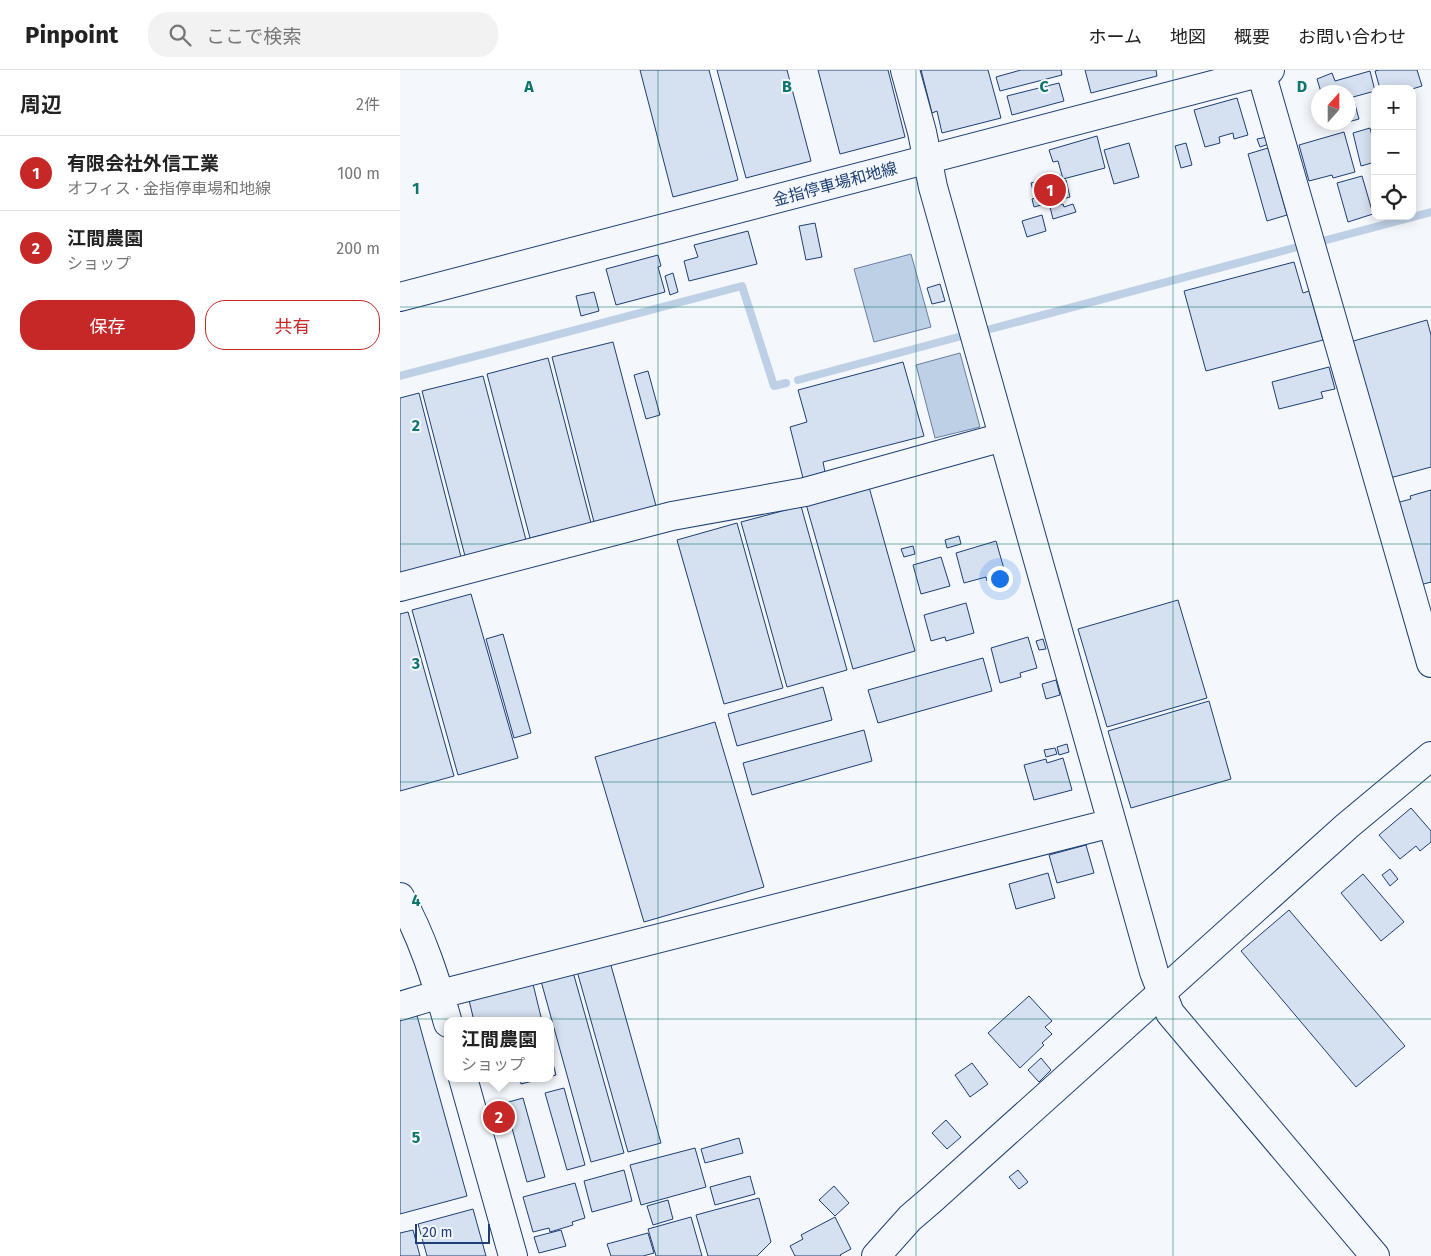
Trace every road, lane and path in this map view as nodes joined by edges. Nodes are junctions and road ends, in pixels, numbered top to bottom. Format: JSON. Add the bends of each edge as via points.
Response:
{"nodes":[{"id":1,"x":905,"y":70,"type":"edge"},
{"id":2,"x":1266,"y":71,"type":"edge"},
{"id":3,"x":928,"y":160,"type":"junction"},
{"id":4,"x":400,"y":298,"type":"edge"},
{"id":5,"x":1003,"y":437,"type":"junction"},
{"id":6,"x":400,"y":587,"type":"edge"},
{"id":7,"x":1431,"y":663,"type":"edge"},
{"id":8,"x":1431,"y":756,"type":"edge"},
{"id":9,"x":1112,"y":823,"type":"junction"},
{"id":10,"x":400,"y":897,"type":"edge"},
{"id":11,"x":1162,"y":992,"type":"junction"},
{"id":12,"x":440,"y":994,"type":"junction"},
{"id":13,"x":400,"y":1006,"type":"edge"},
{"id":14,"x":446,"y":1017,"type":"edge"},
{"id":15,"x":464,"y":1082,"type":"edge"},
{"id":16,"x":513,"y":1256,"type":"edge"},
{"id":17,"x":876,"y":1256,"type":"edge"},
{"id":18,"x":1375,"y":1256,"type":"edge"}],
"edges":[{"from":1,"to":3,"type":"street"},
{"from":2,"to":3,"type":"street","name":"金指停車場和地線"},
{"from":2,"to":7,"type":"street"},
{"from":3,"to":4,"type":"street","name":"金指停車場和地線"},
{"from":3,"to":5,"type":"street"},
{"from":5,"to":6,"type":"street","via":[[805,492],[672,516]]},
{"from":5,"to":9,"type":"street"},
{"from":8,"to":11,"type":"street","via":[[1347,826]]},
{"from":9,"to":11,"type":"street"},
{"from":9,"to":12,"type":"street"},
{"from":10,"to":12,"type":"street","via":[[410,914]]},
{"from":11,"to":17,"type":"street","via":[[917,1212]]},
{"from":11,"to":18,"type":"street","via":[[1170,1013]]},
{"from":12,"to":13,"type":"street"},
{"from":12,"to":14,"type":"street"},
{"from":15,"to":16,"type":"street"}]}
